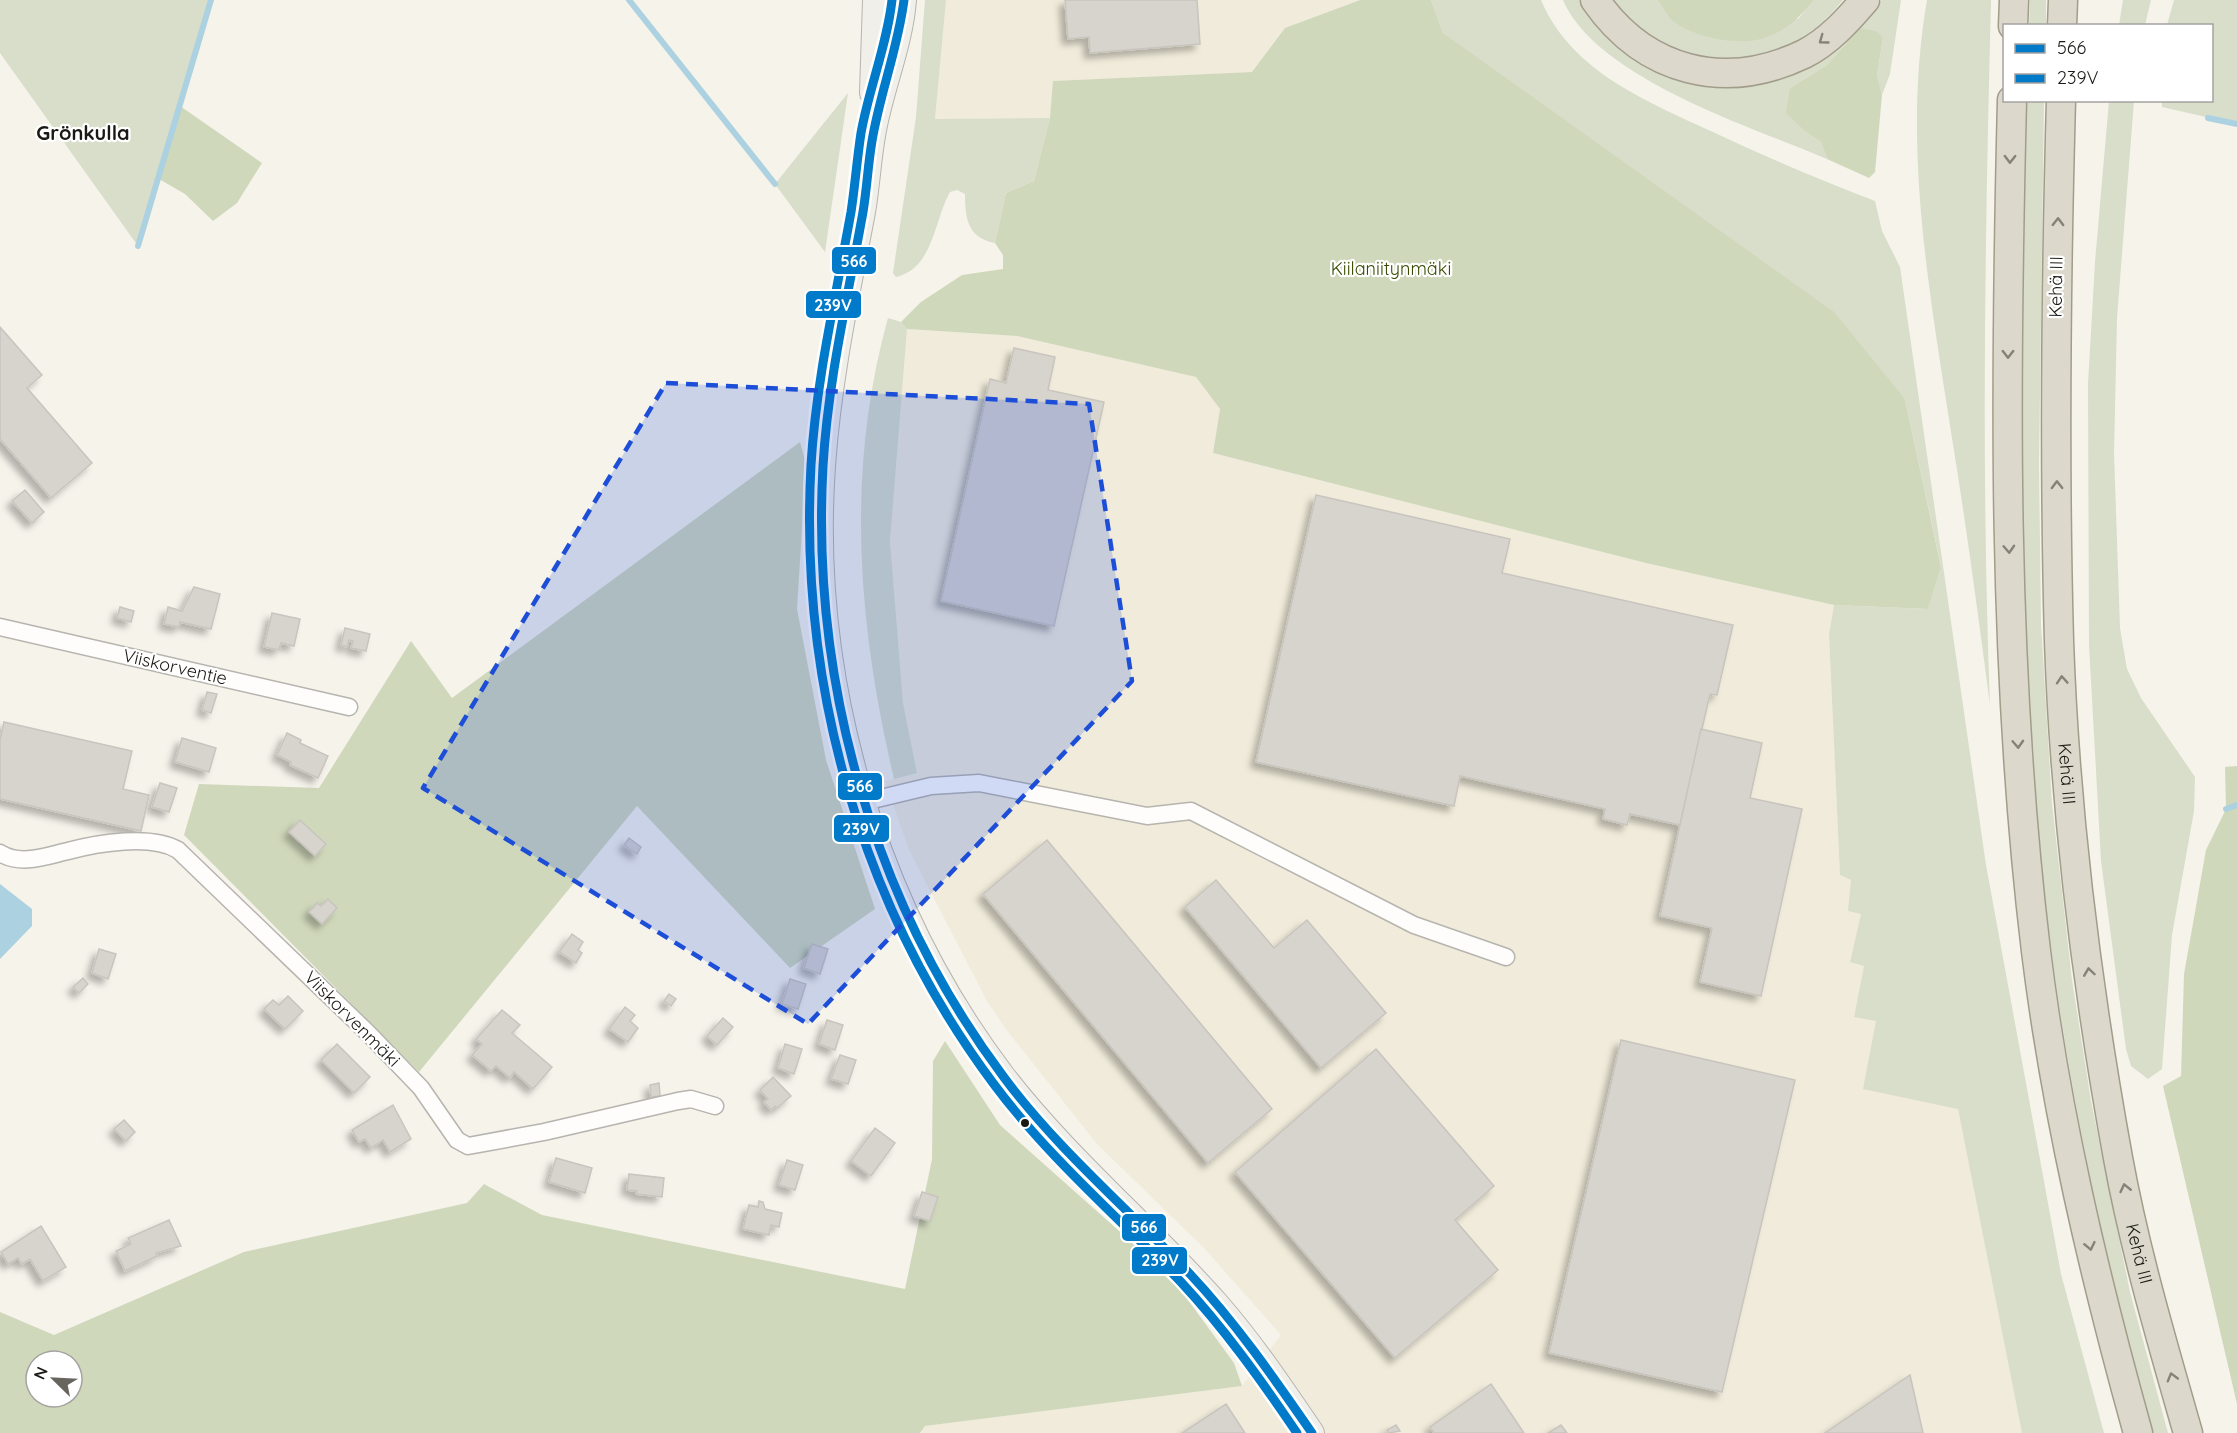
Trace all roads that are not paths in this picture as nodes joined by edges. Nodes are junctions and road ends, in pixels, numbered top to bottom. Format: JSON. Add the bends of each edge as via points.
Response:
{"nodes":[{"id":1,"x":874,"y":0,"type":"edge"},
{"id":2,"x":904,"y":0,"type":"edge"},
{"id":3,"x":1595,"y":0,"type":"edge"},
{"id":4,"x":1865,"y":0,"type":"edge"},
{"id":5,"x":2014,"y":0,"type":"edge"},
{"id":6,"x":2063,"y":0,"type":"edge"},
{"id":7,"x":2013,"y":24,"type":"edge"},
{"id":8,"x":2062,"y":24,"type":"edge"},
{"id":9,"x":2012,"y":102,"type":"edge"},
{"id":10,"x":2061,"y":102,"type":"edge"},
{"id":11,"x":875,"y":125,"type":"junction"},
{"id":12,"x":0,"y":627,"type":"edge"},
{"id":13,"x":350,"y":706,"type":"dead end"},
{"id":14,"x":864,"y":802,"type":"junction"},
{"id":15,"x":0,"y":853,"type":"edge"},
{"id":16,"x":1506,"y":957,"type":"dead end"},
{"id":17,"x":715,"y":1106,"type":"dead end"},
{"id":18,"x":1312,"y":1433,"type":"edge"},
{"id":19,"x":2138,"y":1433,"type":"edge"},
{"id":20,"x":2187,"y":1433,"type":"edge"}],
"edges":[{"from":1,"to":11,"type":"main road"},
{"from":2,"to":11,"type":"main road"},
{"from":4,"to":3,"type":"highway","one_way":true,"via":[[1843,26],[1806,53],[1769,68],[1733,74],[1698,72],[1638,46],[1622,34]]},
{"from":5,"to":7,"type":"highway"},
{"from":6,"to":8,"type":"highway"},
{"from":9,"to":19,"type":"highway","one_way":true,"via":[[2007,506],[2018,755],[2034,928],[2061,1107],[2101,1299]]},
{"from":20,"to":10,"type":"highway","name":"Kehä III","one_way":true,"via":[[2118,1160],[2077,883],[2060,644],[2055,386]]},
{"from":11,"to":14,"type":"main road","via":[[830,398],[820,545],[831,663]]},
{"from":12,"to":13,"type":"street","name":"Viiskorventie"},
{"from":14,"to":16,"type":"street","via":[[931,786],[979,783],[1147,816],[1191,811],[1414,924]]},
{"from":14,"to":18,"type":"main road","via":[[884,862],[920,940],[962,1016],[1002,1074],[1053,1135],[1218,1306]]},
{"from":15,"to":17,"type":"street","name":"Viiskorvenmäki","via":[[21,860],[104,844],[154,841],[178,850],[384,1050],[421,1088],[455,1138],[468,1146],[678,1101],[691,1099]]}]}
